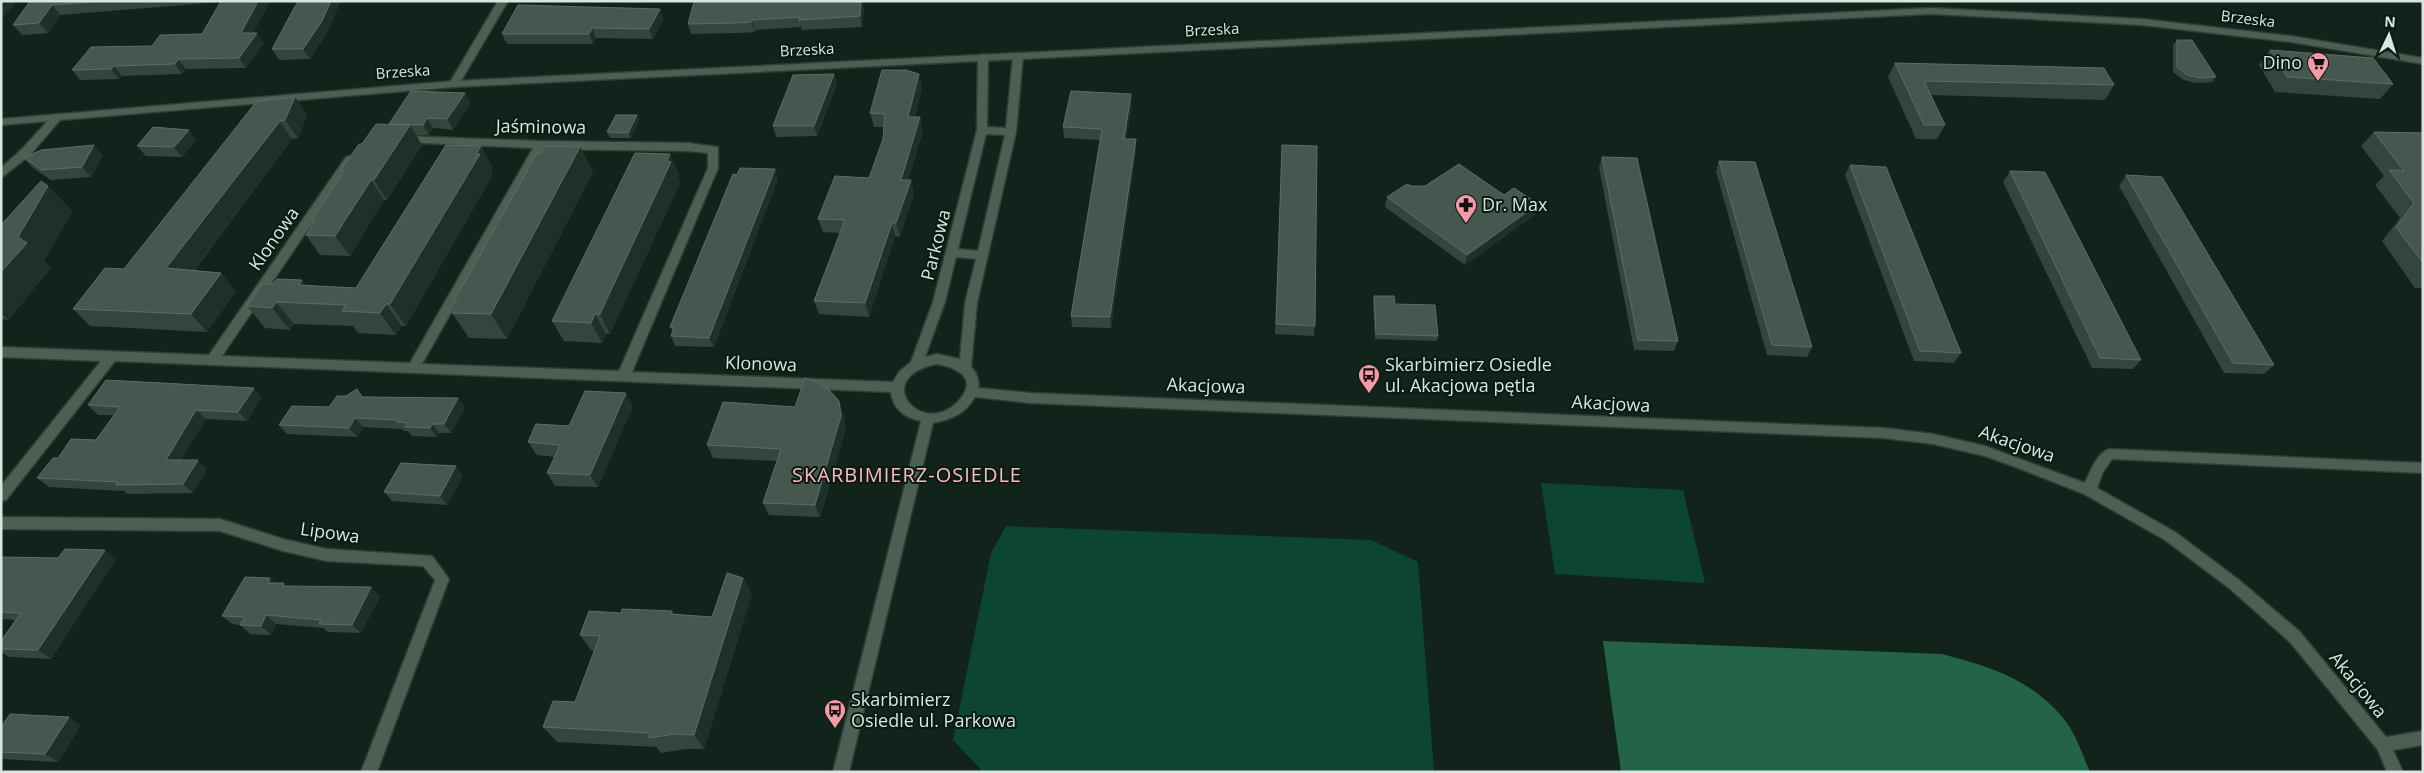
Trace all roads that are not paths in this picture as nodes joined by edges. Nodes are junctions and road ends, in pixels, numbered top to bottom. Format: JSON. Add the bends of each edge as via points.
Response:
{"nodes":[{"id":1,"x":502,"y":1,"type":"edge"},
{"id":2,"x":1018,"y":56,"type":"junction"},
{"id":3,"x":984,"y":57,"type":"junction"},
{"id":4,"x":2423,"y":61,"type":"edge"},
{"id":5,"x":454,"y":84,"type":"junction"},
{"id":6,"x":57,"y":117,"type":"junction"},
{"id":7,"x":1,"y":122,"type":"edge"},
{"id":8,"x":982,"y":130,"type":"junction"},
{"id":9,"x":1012,"y":132,"type":"junction"},
{"id":10,"x":391,"y":139,"type":"edge"},
{"id":11,"x":540,"y":145,"type":"junction"},
{"id":12,"x":354,"y":154,"type":"edge"},
{"id":13,"x":1,"y":174,"type":"edge"},
{"id":14,"x":952,"y":253,"type":"junction"},
{"id":15,"x":982,"y":255,"type":"junction"},
{"id":16,"x":1,"y":352,"type":"edge"},
{"id":17,"x":112,"y":356,"type":"junction"},
{"id":18,"x":213,"y":359,"type":"junction"},
{"id":19,"x":916,"y":365,"type":"junction"},
{"id":20,"x":414,"y":366,"type":"junction"},
{"id":21,"x":966,"y":367,"type":"junction"},
{"id":22,"x":624,"y":375,"type":"junction"},
{"id":23,"x":897,"y":387,"type":"junction"},
{"id":24,"x":973,"y":392,"type":"junction"},
{"id":25,"x":928,"y":418,"type":"junction"},
{"id":26,"x":2423,"y":468,"type":"edge"},
{"id":27,"x":2089,"y":490,"type":"junction"},
{"id":28,"x":1,"y":496,"type":"edge"},
{"id":29,"x":1,"y":522,"type":"edge"},
{"id":30,"x":2423,"y":738,"type":"edge"},
{"id":31,"x":2383,"y":745,"type":"junction"},
{"id":32,"x":369,"y":772,"type":"edge"},
{"id":33,"x":841,"y":772,"type":"edge"},
{"id":34,"x":2395,"y":772,"type":"edge"}],
"edges":[{"from":1,"to":5,"type":"street"},
{"from":2,"to":3,"type":"street","name":"Brzeska"},
{"from":2,"to":4,"type":"street","name":"Brzeska","via":[[1931,12],[2142,22],[2291,39]]},
{"from":2,"to":9,"type":"street"},
{"from":3,"to":5,"type":"street","name":"Brzeska"},
{"from":3,"to":8,"type":"street","name":"Parkowa"},
{"from":5,"to":6,"type":"street","name":"Brzeska"},
{"from":6,"to":7,"type":"street","name":"Brzeska"},
{"from":6,"to":13,"type":"street"},
{"from":8,"to":9,"type":"street"},
{"from":8,"to":14,"type":"street","name":"Parkowa"},
{"from":9,"to":15,"type":"street"},
{"from":10,"to":11,"type":"street","name":"Jaśminowa"},
{"from":11,"to":20,"type":"street"},
{"from":11,"to":22,"type":"street","name":"Jaśminowa","via":[[714,150],[713,168]]},
{"from":12,"to":18,"type":"street","name":"Klonowa"},
{"from":14,"to":15,"type":"street"},
{"from":14,"to":19,"type":"street","name":"Parkowa","via":[[939,302]]},
{"from":15,"to":21,"type":"street","via":[[971,303]]},
{"from":16,"to":17,"type":"street","name":"Klonowa"},
{"from":17,"to":18,"type":"street","name":"Klonowa"},
{"from":17,"to":28,"type":"street"},
{"from":18,"to":20,"type":"street","name":"Klonowa"},
{"from":19,"to":21,"type":"street","via":[[948,360]]},
{"from":19,"to":23,"type":"street","via":[[904,374]]},
{"from":20,"to":22,"type":"street","name":"Klonowa"},
{"from":21,"to":24,"type":"street","via":[[974,383]]},
{"from":22,"to":23,"type":"street","name":"Klonowa"},
{"from":23,"to":25,"type":"street","via":[[900,405],[907,412]]},
{"from":24,"to":25,"type":"street","via":[[951,414]]},
{"from":24,"to":27,"type":"street","name":"Akacjowa","via":[[1031,398],[1884,433],[1933,439],[1985,451]]},
{"from":25,"to":33,"type":"street"},
{"from":26,"to":27,"type":"street","via":[[2108,454]]},
{"from":27,"to":31,"type":"street","name":"Akacjowa","via":[[2170,536],[2234,584],[2295,638]]},
{"from":29,"to":32,"type":"street","name":"Lipowa","via":[[220,525],[327,555],[427,560],[442,579]]},
{"from":30,"to":31,"type":"street"},
{"from":31,"to":34,"type":"street","name":"Akacjowa"}]}
